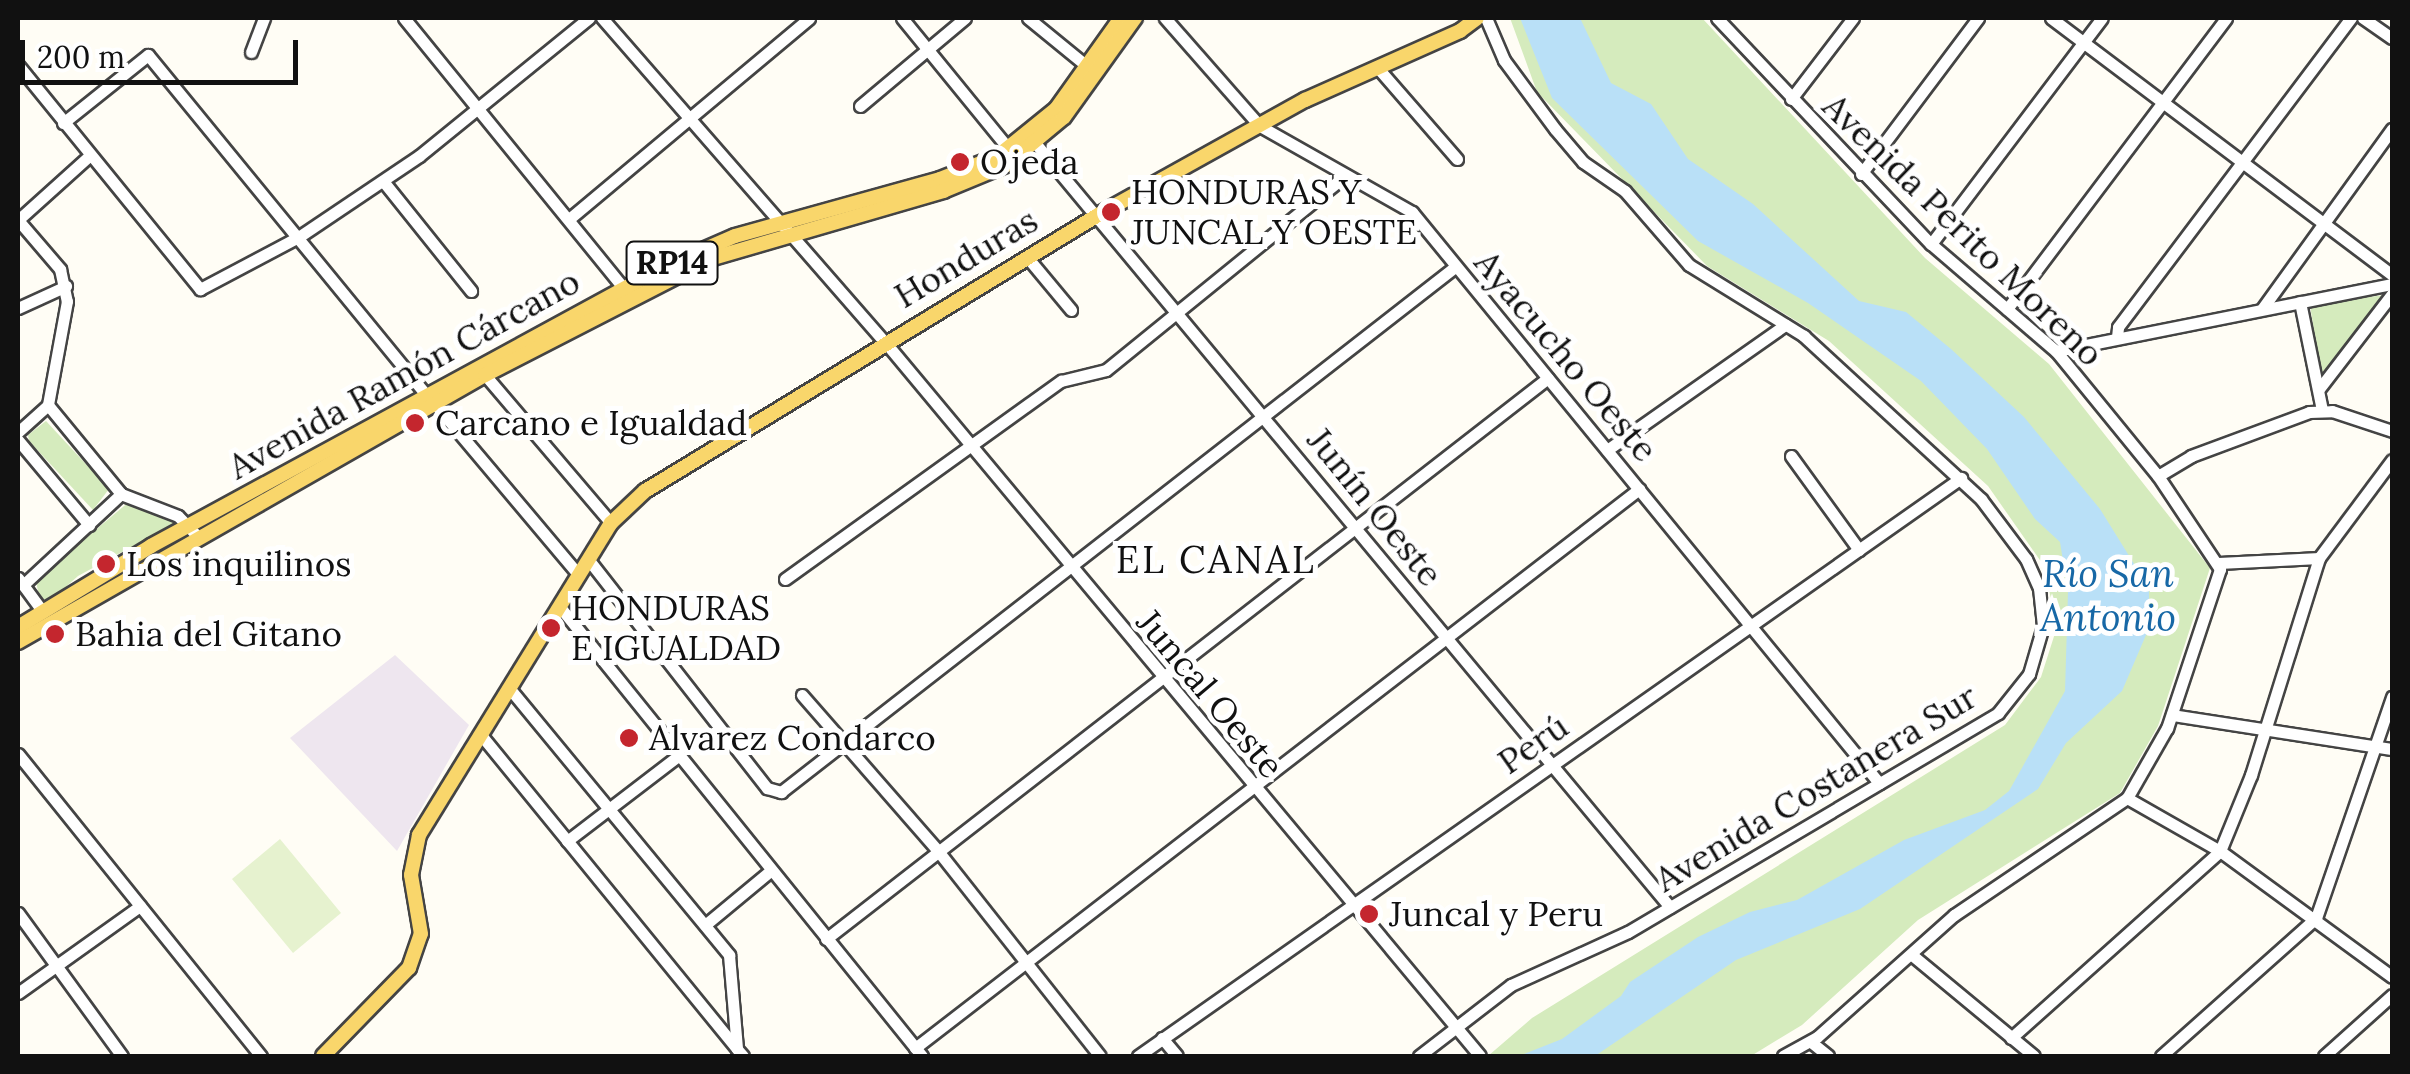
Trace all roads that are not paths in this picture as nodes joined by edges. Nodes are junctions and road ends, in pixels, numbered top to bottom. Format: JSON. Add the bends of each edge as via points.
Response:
{"nodes":[{"id":1,"x":264,"y":18,"type":"edge"},
{"id":2,"x":404,"y":18,"type":"edge"},
{"id":3,"x":589,"y":18,"type":"edge"},
{"id":4,"x":602,"y":18,"type":"edge"},
{"id":5,"x":809,"y":18,"type":"edge"},
{"id":6,"x":902,"y":18,"type":"edge"},
{"id":7,"x":966,"y":18,"type":"edge"},
{"id":8,"x":1028,"y":18,"type":"edge"},
{"id":9,"x":1121,"y":18,"type":"edge"},
{"id":10,"x":1135,"y":18,"type":"edge"},
{"id":11,"x":1166,"y":18,"type":"edge"},
{"id":12,"x":1476,"y":18,"type":"edge"},
{"id":13,"x":1486,"y":18,"type":"edge"},
{"id":14,"x":1716,"y":18,"type":"edge"},
{"id":15,"x":1853,"y":18,"type":"edge"},
{"id":16,"x":1978,"y":18,"type":"edge"},
{"id":17,"x":2051,"y":18,"type":"edge"},
{"id":18,"x":2102,"y":18,"type":"edge"},
{"id":19,"x":2226,"y":18,"type":"edge"},
{"id":20,"x":2352,"y":18,"type":"edge"},
{"id":21,"x":2363,"y":18,"type":"edge"},
{"id":22,"x":2392,"y":38,"type":"edge"},
{"id":23,"x":2083,"y":42,"type":"junction"},
{"id":24,"x":929,"y":49,"type":"junction"},
{"id":25,"x":250,"y":52,"type":"dead end"},
{"id":26,"x":18,"y":64,"type":"edge"},
{"id":27,"x":1377,"y":66,"type":"junction"},
{"id":28,"x":1088,"y":67,"type":"junction"},
{"id":29,"x":1791,"y":98,"type":"junction"},
{"id":30,"x":2164,"y":102,"type":"junction"},
{"id":31,"x":860,"y":106,"type":"dead end"},
{"id":32,"x":476,"y":110,"type":"junction"},
{"id":33,"x":690,"y":117,"type":"junction"},
{"id":34,"x":64,"y":123,"type":"junction"},
{"id":35,"x":1260,"y":126,"type":"junction"},
{"id":36,"x":2392,"y":130,"type":"edge"},
{"id":37,"x":1036,"y":144,"type":"junction"},
{"id":38,"x":1009,"y":150,"type":"junction"},
{"id":39,"x":90,"y":156,"type":"junction"},
{"id":40,"x":1457,"y":159,"type":"dead end"},
{"id":41,"x":2243,"y":162,"type":"junction"},
{"id":42,"x":1346,"y":174,"type":"junction"},
{"id":43,"x":1861,"y":174,"type":"junction"},
{"id":44,"x":383,"y":181,"type":"junction"},
{"id":45,"x":1098,"y":215,"type":"junction"},
{"id":46,"x":569,"y":219,"type":"junction"},
{"id":47,"x":18,"y":220,"type":"edge"},
{"id":48,"x":2322,"y":222,"type":"junction"},
{"id":49,"x":787,"y":227,"type":"junction"},
{"id":50,"x":300,"y":236,"type":"junction"},
{"id":51,"x":1931,"y":244,"type":"junction"},
{"id":52,"x":1027,"y":257,"type":"junction"},
{"id":53,"x":1455,"y":266,"type":"junction"},
{"id":54,"x":2392,"y":275,"type":"edge"},
{"id":55,"x":2392,"y":284,"type":"edge"},
{"id":56,"x":66,"y":286,"type":"junction"},
{"id":57,"x":624,"y":287,"type":"junction"},
{"id":58,"x":470,"y":291,"type":"dead end"},
{"id":59,"x":2392,"y":294,"type":"edge"},
{"id":60,"x":2300,"y":302,"type":"junction"},
{"id":61,"x":18,"y":308,"type":"edge"},
{"id":62,"x":2007,"y":309,"type":"junction"},
{"id":63,"x":2262,"y":309,"type":"junction"},
{"id":64,"x":1072,"y":310,"type":"dead end"},
{"id":65,"x":1180,"y":314,"type":"junction"},
{"id":66,"x":1786,"y":325,"type":"junction"},
{"id":67,"x":2116,"y":337,"type":"junction"},
{"id":68,"x":885,"y":342,"type":"junction"},
{"id":69,"x":2056,"y":352,"type":"junction"},
{"id":70,"x":485,"y":375,"type":"junction"},
{"id":71,"x":1548,"y":378,"type":"junction"},
{"id":72,"x":2319,"y":389,"type":"junction"},
{"id":73,"x":430,"y":399,"type":"junction"},
{"id":74,"x":48,"y":405,"type":"junction"},
{"id":75,"x":2322,"y":410,"type":"junction"},
{"id":76,"x":1266,"y":418,"type":"junction"},
{"id":77,"x":2392,"y":431,"type":"edge"},
{"id":78,"x":18,"y":432,"type":"edge"},
{"id":79,"x":18,"y":440,"type":"edge"},
{"id":80,"x":970,"y":446,"type":"junction"},
{"id":81,"x":1606,"y":450,"type":"junction"},
{"id":82,"x":1791,"y":456,"type":"dead end"},
{"id":83,"x":2392,"y":460,"type":"edge"},
{"id":84,"x":2158,"y":476,"type":"junction"},
{"id":85,"x":1961,"y":478,"type":"junction"},
{"id":86,"x":1639,"y":488,"type":"junction"},
{"id":87,"x":121,"y":494,"type":"junction"},
{"id":88,"x":611,"y":523,"type":"junction"},
{"id":89,"x":89,"y":525,"type":"junction"},
{"id":90,"x":1356,"y":527,"type":"junction"},
{"id":91,"x":196,"y":531,"type":"junction"},
{"id":92,"x":1859,"y":550,"type":"junction"},
{"id":93,"x":2320,"y":558,"type":"junction"},
{"id":94,"x":588,"y":559,"type":"junction"},
{"id":95,"x":2219,"y":563,"type":"junction"},
{"id":96,"x":1071,"y":570,"type":"junction"},
{"id":97,"x":578,"y":575,"type":"junction"},
{"id":98,"x":785,"y":579,"type":"dead end"},
{"id":99,"x":20,"y":582,"type":"edge"},
{"id":100,"x":560,"y":606,"type":"junction"},
{"id":101,"x":43,"y":612,"type":"junction"},
{"id":102,"x":1750,"y":625,"type":"junction"},
{"id":103,"x":18,"y":627,"type":"edge"},
{"id":104,"x":1446,"y":637,"type":"junction"},
{"id":105,"x":18,"y":642,"type":"edge"},
{"id":106,"x":1159,"y":676,"type":"junction"},
{"id":107,"x":510,"y":689,"type":"junction"},
{"id":108,"x":802,"y":695,"type":"dead end"},
{"id":109,"x":2392,"y":698,"type":"edge"},
{"id":110,"x":2172,"y":714,"type":"junction"},
{"id":111,"x":2263,"y":728,"type":"junction"},
{"id":112,"x":480,"y":735,"type":"junction"},
{"id":113,"x":846,"y":740,"type":"junction"},
{"id":114,"x":2376,"y":746,"type":"junction"},
{"id":115,"x":2392,"y":749,"type":"edge"},
{"id":116,"x":18,"y":754,"type":"edge"},
{"id":117,"x":678,"y":756,"type":"junction"},
{"id":118,"x":1552,"y":764,"type":"junction"},
{"id":119,"x":1879,"y":783,"type":"junction"},
{"id":120,"x":1250,"y":785,"type":"junction"},
{"id":121,"x":2126,"y":798,"type":"junction"},
{"id":122,"x":608,"y":809,"type":"junction"},
{"id":123,"x":567,"y":841,"type":"junction"},
{"id":124,"x":2220,"y":851,"type":"junction"},
{"id":125,"x":938,"y":852,"type":"junction"},
{"id":126,"x":769,"y":872,"type":"junction"},
{"id":127,"x":1352,"y":903,"type":"junction"},
{"id":128,"x":140,"y":906,"type":"junction"},
{"id":129,"x":1670,"y":907,"type":"junction"},
{"id":130,"x":18,"y":913,"type":"edge"},
{"id":131,"x":2316,"y":918,"type":"junction"},
{"id":132,"x":705,"y":925,"type":"junction"},
{"id":133,"x":826,"y":940,"type":"junction"},
{"id":134,"x":1912,"y":955,"type":"junction"},
{"id":135,"x":1025,"y":960,"type":"junction"},
{"id":136,"x":56,"y":966,"type":"junction"},
{"id":137,"x":2392,"y":977,"type":"edge"},
{"id":138,"x":18,"y":993,"type":"edge"},
{"id":139,"x":2392,"y":995,"type":"edge"},
{"id":140,"x":1458,"y":1031,"type":"junction"},
{"id":141,"x":1162,"y":1038,"type":"junction"},
{"id":142,"x":2011,"y":1038,"type":"junction"},
{"id":143,"x":1811,"y":1042,"type":"junction"},
{"id":144,"x":918,"y":1052,"type":"edge"},
{"id":145,"x":740,"y":1053,"type":"edge"},
{"id":146,"x":1477,"y":1054,"type":"edge"},
{"id":147,"x":122,"y":1056,"type":"edge"},
{"id":148,"x":261,"y":1056,"type":"edge"},
{"id":149,"x":323,"y":1056,"type":"edge"},
{"id":150,"x":1100,"y":1056,"type":"edge"},
{"id":151,"x":1138,"y":1056,"type":"edge"},
{"id":152,"x":1177,"y":1056,"type":"edge"},
{"id":153,"x":1419,"y":1056,"type":"edge"},
{"id":154,"x":1783,"y":1056,"type":"edge"},
{"id":155,"x":1828,"y":1056,"type":"edge"},
{"id":156,"x":2034,"y":1056,"type":"edge"},
{"id":157,"x":2160,"y":1056,"type":"edge"},
{"id":158,"x":2324,"y":1056,"type":"edge"}],
"edges":[{"from":1,"to":25,"type":"street"},
{"from":2,"to":32,"type":"street"},
{"from":3,"to":32,"type":"street"},
{"from":4,"to":33,"type":"street","name":"Juncal Oeste"},
{"from":5,"to":33,"type":"street"},
{"from":6,"to":24,"type":"street"},
{"from":7,"to":24,"type":"street"},
{"from":8,"to":28,"type":"street"},
{"from":9,"to":28,"type":"main road"},
{"from":10,"to":37,"type":"main road","name":"Avenida Ramón Cárcano","number":"RP14","via":[[1076,102]]},
{"from":11,"to":35,"type":"street","name":"Ayacucho Oeste"},
{"from":12,"to":27,"type":"main road","name":"Honduras"},
{"from":13,"to":66,"type":"street","name":"Avenida Costanera Sur","via":[[1504,60],[1583,162],[1625,191],[1697,273]]},
{"from":14,"to":29,"type":"street","name":"Avenida Perito Moreno"},
{"from":15,"to":29,"type":"street"},
{"from":16,"to":43,"type":"street"},
{"from":17,"to":23,"type":"street"},
{"from":18,"to":23,"type":"street"},
{"from":19,"to":30,"type":"street"},
{"from":20,"to":41,"type":"street"},
{"from":21,"to":22,"type":"street"},
{"from":23,"to":30,"type":"street"},
{"from":23,"to":51,"type":"street"},
{"from":24,"to":31,"type":"street"},
{"from":24,"to":38,"type":"street"},
{"from":26,"to":34,"type":"street"},
{"from":27,"to":35,"type":"main road","name":"Honduras"},
{"from":27,"to":40,"type":"street"},
{"from":28,"to":38,"type":"main road","via":[[1046,120]]},
{"from":29,"to":43,"type":"street","name":"Avenida Perito Moreno"},
{"from":30,"to":41,"type":"street"},
{"from":30,"to":62,"type":"street"},
{"from":32,"to":44,"type":"street"},
{"from":32,"to":46,"type":"street"},
{"from":33,"to":46,"type":"street"},
{"from":33,"to":49,"type":"street","name":"Juncal Oeste"},
{"from":34,"to":39,"type":"street"},
{"from":34,"to":50,"type":"street","via":[[148,55]]},
{"from":35,"to":42,"type":"street","name":"Ayacucho Oeste"},
{"from":35,"to":45,"type":"main road","name":"Honduras"},
{"from":36,"to":48,"type":"street"},
{"from":37,"to":45,"type":"street","name":"Junín Oeste"},
{"from":37,"to":49,"type":"main road","name":"Avenida Ramón Cárcano","number":"RP14","via":[[964,184]]},
{"from":38,"to":49,"type":"main road","via":[[957,174]]},
{"from":39,"to":47,"type":"street"},
{"from":39,"to":50,"type":"street","via":[[200,289]]},
{"from":41,"to":48,"type":"street"},
{"from":41,"to":67,"type":"street"},
{"from":42,"to":53,"type":"street","name":"Ayacucho Oeste","via":[[1412,212]]},
{"from":42,"to":65,"type":"street"},
{"from":43,"to":51,"type":"street","name":"Avenida Perito Moreno"},
{"from":44,"to":50,"type":"street"},
{"from":44,"to":58,"type":"street"},
{"from":45,"to":52,"type":"main road","name":"Honduras"},
{"from":45,"to":65,"type":"street","name":"Junín Oeste"},
{"from":46,"to":57,"type":"street"},
{"from":47,"to":56,"type":"street"},
{"from":48,"to":54,"type":"street"},
{"from":48,"to":63,"type":"street"},
{"from":49,"to":57,"type":"main road","name":"Avenida Ramón Cárcano","number":"RP14","via":[[707,247]]},
{"from":49,"to":68,"type":"street","name":"Juncal Oeste"},
{"from":49,"to":70,"type":"main road","name":"Avenida Ramón Cárcano","number":"RP14"},
{"from":50,"to":73,"type":"street"},
{"from":51,"to":62,"type":"street","name":"Avenida Perito Moreno"},
{"from":52,"to":64,"type":"street"},
{"from":52,"to":68,"type":"main road","name":"Honduras"},
{"from":53,"to":71,"type":"street","name":"Ayacucho Oeste"},
{"from":53,"to":76,"type":"street"},
{"from":55,"to":60,"type":"street"},
{"from":56,"to":61,"type":"street"},
{"from":56,"to":74,"type":"street"},
{"from":57,"to":73,"type":"main road","name":"Avenida Ramón Cárcano","number":"RP14"},
{"from":59,"to":72,"type":"street"},
{"from":60,"to":63,"type":"street"},
{"from":60,"to":72,"type":"street"},
{"from":62,"to":69,"type":"street","name":"Avenida Perito Moreno"},
{"from":63,"to":67,"type":"street"},
{"from":65,"to":76,"type":"street","name":"Junín Oeste"},
{"from":65,"to":80,"type":"street","via":[[1106,370],[1061,381]]},
{"from":66,"to":81,"type":"street"},
{"from":66,"to":85,"type":"street","name":"Avenida Costanera Sur","via":[[1851,375]]},
{"from":67,"to":69,"type":"street"},
{"from":68,"to":80,"type":"street","name":"Juncal Oeste"},
{"from":68,"to":88,"type":"main road","name":"Honduras","via":[[683,464]]},
{"from":69,"to":84,"type":"street","name":"Avenida Perito Moreno"},
{"from":70,"to":73,"type":"main road","number":"RP14"},
{"from":70,"to":88,"type":"street"},
{"from":71,"to":81,"type":"street","name":"Ayacucho Oeste"},
{"from":71,"to":90,"type":"street"},
{"from":72,"to":75,"type":"street"},
{"from":73,"to":91,"type":"main road","name":"Avenida Ramón Cárcano","number":"RP14"},
{"from":73,"to":91,"type":"main road","name":"Avenida Ramón Cárcano","number":"RP14","via":[[276,494]]},
{"from":73,"to":97,"type":"street"},
{"from":74,"to":78,"type":"street"},
{"from":74,"to":87,"type":"street"},
{"from":75,"to":77,"type":"street"},
{"from":75,"to":84,"type":"street","via":[[2191,456]]},
{"from":76,"to":90,"type":"street","name":"Junín Oeste"},
{"from":76,"to":96,"type":"street"},
{"from":79,"to":89,"type":"street"},
{"from":80,"to":96,"type":"street","name":"Juncal Oeste"},
{"from":80,"to":98,"type":"street"},
{"from":81,"to":86,"type":"street","name":"Ayacucho Oeste"},
{"from":82,"to":92,"type":"street"},
{"from":83,"to":93,"type":"street"},
{"from":84,"to":95,"type":"street","name":"Avenida Perito Moreno"},
{"from":85,"to":92,"type":"street","name":"Perú"},
{"from":85,"to":119,"type":"street","name":"Avenida Costanera Sur","via":[[2026,559],[2043,608],[2041,642],[2020,690],[1998,713]]},
{"from":86,"to":102,"type":"street","name":"Ayacucho Oeste"},
{"from":86,"to":104,"type":"street"},
{"from":87,"to":89,"type":"street"},
{"from":87,"to":91,"type":"street"},
{"from":88,"to":94,"type":"main road","name":"Honduras"},
{"from":89,"to":99,"type":"street"},
{"from":90,"to":104,"type":"street","name":"Junín Oeste"},
{"from":90,"to":106,"type":"street"},
{"from":91,"to":101,"type":"main road","name":"Avenida Ramón Cárcano","number":"RP14"},
{"from":91,"to":105,"type":"main road","name":"Avenida Ramón Cárcano","number":"RP14"},
{"from":92,"to":102,"type":"street","name":"Perú"},
{"from":93,"to":95,"type":"street"},
{"from":93,"to":111,"type":"street"},
{"from":94,"to":97,"type":"main road","name":"Honduras"},
{"from":94,"to":113,"type":"street","via":[[776,792]]},
{"from":95,"to":110,"type":"street","via":[[2217,589]]},
{"from":96,"to":106,"type":"street","name":"Juncal Oeste"},
{"from":96,"to":113,"type":"street"},
{"from":97,"to":100,"type":"main road","name":"Honduras"},
{"from":99,"to":101,"type":"street"},
{"from":100,"to":107,"type":"main road","name":"Honduras"},
{"from":100,"to":117,"type":"street"},
{"from":101,"to":103,"type":"main road","name":"Avenida Ramón Cárcano","number":"RP14"},
{"from":102,"to":118,"type":"street","name":"Perú"},
{"from":102,"to":119,"type":"street","name":"Ayacucho Oeste"},
{"from":104,"to":118,"type":"street","name":"Junín Oeste"},
{"from":104,"to":120,"type":"street"},
{"from":106,"to":120,"type":"street","name":"Juncal Oeste"},
{"from":106,"to":125,"type":"street"},
{"from":107,"to":112,"type":"main road","name":"Honduras"},
{"from":107,"to":122,"type":"street"},
{"from":108,"to":113,"type":"street"},
{"from":109,"to":114,"type":"street"},
{"from":110,"to":111,"type":"street"},
{"from":110,"to":121,"type":"street"},
{"from":111,"to":114,"type":"street"},
{"from":111,"to":124,"type":"street"},
{"from":112,"to":123,"type":"street"},
{"from":112,"to":149,"type":"main road","name":"Honduras","via":[[413,848],[421,922],[414,956]]},
{"from":113,"to":125,"type":"street"},
{"from":114,"to":115,"type":"street"},
{"from":114,"to":131,"type":"street"},
{"from":116,"to":128,"type":"street"},
{"from":117,"to":122,"type":"street"},
{"from":117,"to":126,"type":"street"},
{"from":118,"to":127,"type":"street","name":"Perú"},
{"from":118,"to":129,"type":"street","name":"Junín Oeste"},
{"from":119,"to":129,"type":"street","name":"Avenida Costanera Sur"},
{"from":120,"to":127,"type":"street","name":"Juncal Oeste"},
{"from":120,"to":135,"type":"street"},
{"from":121,"to":124,"type":"street"},
{"from":121,"to":134,"type":"street","via":[[1976,899]]},
{"from":122,"to":123,"type":"street"},
{"from":122,"to":132,"type":"street"},
{"from":123,"to":145,"type":"street"},
{"from":124,"to":131,"type":"street"},
{"from":124,"to":142,"type":"street"},
{"from":125,"to":133,"type":"street"},
{"from":125,"to":135,"type":"street"},
{"from":126,"to":132,"type":"street"},
{"from":126,"to":133,"type":"street"},
{"from":127,"to":140,"type":"street","name":"Juncal Oeste"},
{"from":127,"to":141,"type":"street","name":"Perú"},
{"from":128,"to":136,"type":"street"},
{"from":128,"to":148,"type":"street"},
{"from":129,"to":140,"type":"street","name":"Avenida Costanera Sur","via":[[1511,985]]},
{"from":130,"to":136,"type":"street"},
{"from":131,"to":137,"type":"street"},
{"from":131,"to":157,"type":"street"},
{"from":132,"to":145,"type":"street","via":[[732,965]]},
{"from":133,"to":144,"type":"street"},
{"from":134,"to":142,"type":"street"},
{"from":134,"to":143,"type":"street"},
{"from":135,"to":144,"type":"street"},
{"from":135,"to":150,"type":"street"},
{"from":136,"to":138,"type":"street"},
{"from":136,"to":147,"type":"street"},
{"from":139,"to":158,"type":"street"},
{"from":140,"to":146,"type":"street","name":"Juncal Oeste"},
{"from":140,"to":153,"type":"street","name":"Avenida Costanera Sur"},
{"from":141,"to":151,"type":"street","name":"Perú"},
{"from":141,"to":152,"type":"street"},
{"from":142,"to":156,"type":"street"},
{"from":143,"to":154,"type":"street"},
{"from":143,"to":155,"type":"street"}]}
